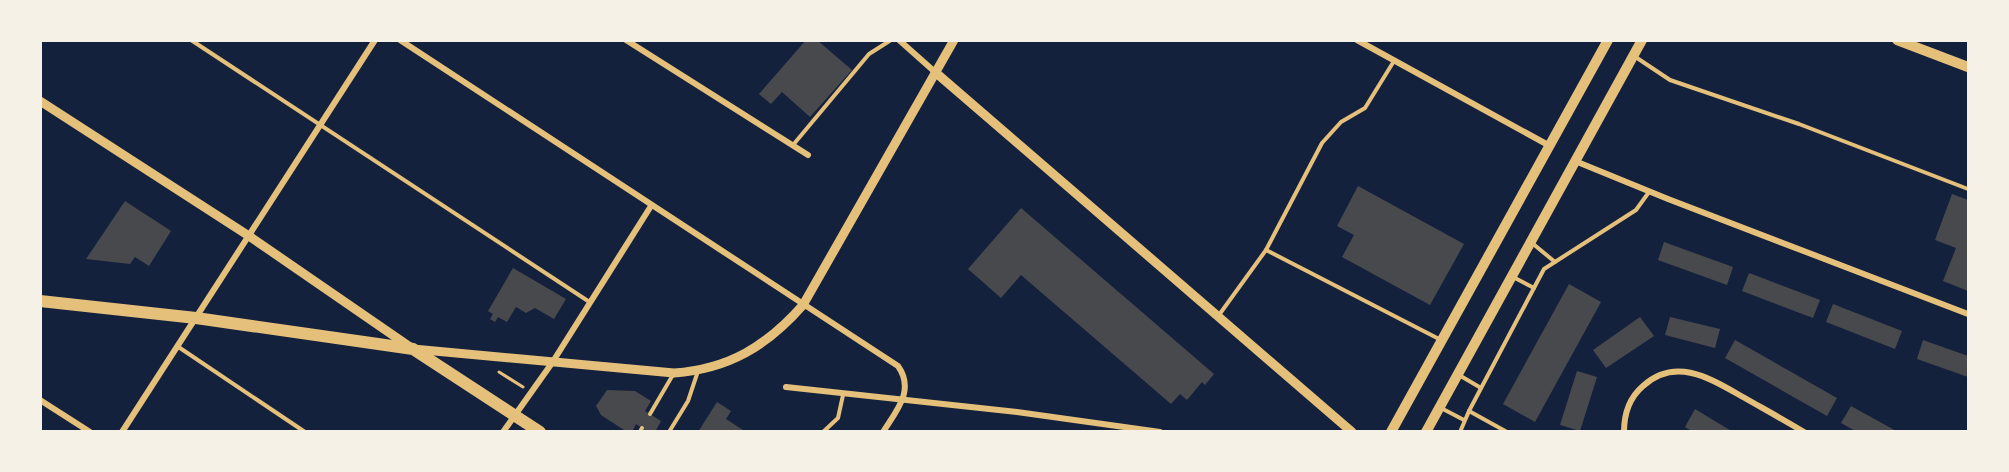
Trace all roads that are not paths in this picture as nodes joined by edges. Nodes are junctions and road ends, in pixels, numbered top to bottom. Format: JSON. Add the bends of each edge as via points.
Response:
{"nodes":[{"id":1,"x":191,"y":40,"type":"edge"},
{"id":2,"x":375,"y":40,"type":"edge"},
{"id":3,"x":399,"y":40,"type":"edge"},
{"id":4,"x":626,"y":40,"type":"edge"},
{"id":5,"x":891,"y":40,"type":"edge"},
{"id":6,"x":899,"y":40,"type":"edge"},
{"id":7,"x":954,"y":40,"type":"edge"},
{"id":8,"x":1357,"y":40,"type":"edge"},
{"id":9,"x":1608,"y":40,"type":"edge"},
{"id":10,"x":1642,"y":40,"type":"edge"},
{"id":11,"x":1897,"y":40,"type":"edge"},
{"id":12,"x":1634,"y":55,"type":"junction"},
{"id":13,"x":1394,"y":61,"type":"junction"},
{"id":14,"x":1968,"y":68,"type":"edge"},
{"id":15,"x":935,"y":72,"type":"junction"},
{"id":16,"x":40,"y":101,"type":"edge"},
{"id":17,"x":321,"y":124,"type":"junction"},
{"id":18,"x":793,"y":145,"type":"junction"},
{"id":19,"x":1550,"y":146,"type":"junction"},
{"id":20,"x":808,"y":155,"type":"dead end"},
{"id":21,"x":1575,"y":161,"type":"junction"},
{"id":22,"x":1968,"y":189,"type":"edge"},
{"id":23,"x":1650,"y":191,"type":"junction"},
{"id":24,"x":651,"y":206,"type":"junction"},
{"id":25,"x":249,"y":236,"type":"junction"},
{"id":26,"x":1531,"y":241,"type":"junction"},
{"id":27,"x":1266,"y":250,"type":"junction"},
{"id":28,"x":1555,"y":262,"type":"junction"},
{"id":29,"x":1512,"y":276,"type":"junction"},
{"id":30,"x":1534,"y":288,"type":"junction"},
{"id":31,"x":40,"y":301,"type":"edge"},
{"id":32,"x":588,"y":302,"type":"junction"},
{"id":33,"x":803,"y":305,"type":"junction"},
{"id":34,"x":1968,"y":314,"type":"edge"},
{"id":35,"x":1218,"y":316,"type":"junction"},
{"id":36,"x":196,"y":318,"type":"junction"},
{"id":37,"x":1442,"y":340,"type":"junction"},
{"id":38,"x":177,"y":346,"type":"junction"},
{"id":39,"x":413,"y":349,"type":"junction"},
{"id":40,"x":552,"y":363,"type":"junction"},
{"id":41,"x":698,"y":371,"type":"junction"},
{"id":42,"x":674,"y":373,"type":"junction"},
{"id":43,"x":1458,"y":374,"type":"junction"},
{"id":44,"x":786,"y":387,"type":"dead end"},
{"id":45,"x":1481,"y":388,"type":"junction"},
{"id":46,"x":843,"y":395,"type":"junction"},
{"id":47,"x":40,"y":400,"type":"edge"},
{"id":48,"x":902,"y":401,"type":"junction"},
{"id":49,"x":1440,"y":407,"type":"junction"},
{"id":50,"x":1469,"y":411,"type":"junction"},
{"id":51,"x":650,"y":414,"type":"dead end"},
{"id":52,"x":514,"y":415,"type":"junction"},
{"id":53,"x":1464,"y":420,"type":"junction"},
{"id":54,"x":90,"y":432,"type":"edge"},
{"id":55,"x":122,"y":432,"type":"edge"},
{"id":56,"x":305,"y":432,"type":"edge"},
{"id":57,"x":503,"y":432,"type":"edge"},
{"id":58,"x":540,"y":432,"type":"edge"},
{"id":59,"x":669,"y":432,"type":"edge"},
{"id":60,"x":823,"y":432,"type":"edge"},
{"id":61,"x":884,"y":432,"type":"edge"},
{"id":62,"x":1160,"y":432,"type":"edge"},
{"id":63,"x":1352,"y":432,"type":"edge"},
{"id":64,"x":1391,"y":432,"type":"edge"},
{"id":65,"x":1426,"y":432,"type":"edge"},
{"id":66,"x":1460,"y":432,"type":"edge"},
{"id":67,"x":1507,"y":432,"type":"edge"},
{"id":68,"x":1624,"y":432,"type":"edge"},
{"id":69,"x":1804,"y":432,"type":"edge"}],
"edges":[{"from":1,"to":17,"type":"lane"},
{"from":2,"to":17,"type":"street"},
{"from":3,"to":24,"type":"street"},
{"from":4,"to":18,"type":"street"},
{"from":5,"to":18,"type":"lane","via":[[869,54]]},
{"from":6,"to":15,"type":"street"},
{"from":7,"to":15,"type":"street"},
{"from":8,"to":13,"type":"street"},
{"from":9,"to":19,"type":"main road"},
{"from":10,"to":12,"type":"main road"},
{"from":11,"to":14,"type":"main road"},
{"from":12,"to":21,"type":"main road"},
{"from":12,"to":22,"type":"lane","via":[[1670,80]]},
{"from":13,"to":19,"type":"street"},
{"from":13,"to":27,"type":"lane","via":[[1365,108],[1341,122],[1322,143]]},
{"from":15,"to":33,"type":"street"},
{"from":15,"to":35,"type":"street"},
{"from":16,"to":25,"type":"street"},
{"from":17,"to":25,"type":"street"},
{"from":17,"to":32,"type":"lane"},
{"from":18,"to":20,"type":"street"},
{"from":19,"to":37,"type":"main road"},
{"from":21,"to":23,"type":"street"},
{"from":21,"to":26,"type":"main road"},
{"from":23,"to":28,"type":"lane","via":[[1636,210]]},
{"from":23,"to":34,"type":"street"},
{"from":24,"to":32,"type":"street"},
{"from":24,"to":33,"type":"street"},
{"from":25,"to":36,"type":"street"},
{"from":25,"to":39,"type":"street"},
{"from":26,"to":28,"type":"lane"},
{"from":26,"to":29,"type":"main road"},
{"from":27,"to":35,"type":"lane"},
{"from":27,"to":37,"type":"lane"},
{"from":28,"to":30,"type":"lane","via":[[1544,268]]},
{"from":29,"to":30,"type":"lane"},
{"from":29,"to":43,"type":"main road"},
{"from":30,"to":45,"type":"lane"},
{"from":31,"to":36,"type":"main road"},
{"from":32,"to":40,"type":"street"},
{"from":33,"to":41,"type":"street","via":[[763,344],[723,364]]},
{"from":33,"to":48,"type":"street","via":[[898,366],[907,384]]},
{"from":35,"to":63,"type":"street"},
{"from":36,"to":38,"type":"street"},
{"from":36,"to":39,"type":"main road"},
{"from":37,"to":64,"type":"main road"},
{"from":38,"to":55,"type":"street"},
{"from":38,"to":56,"type":"lane"},
{"from":39,"to":40,"type":"street"},
{"from":39,"to":52,"type":"main road"},
{"from":40,"to":42,"type":"street"},
{"from":40,"to":52,"type":"street"},
{"from":41,"to":42,"type":"street"},
{"from":41,"to":59,"type":"lane","via":[[688,401]]},
{"from":42,"to":51,"type":"lane"},
{"from":43,"to":45,"type":"lane"},
{"from":43,"to":49,"type":"main road"},
{"from":44,"to":46,"type":"street"},
{"from":45,"to":50,"type":"lane"},
{"from":46,"to":48,"type":"street"},
{"from":46,"to":60,"type":"lane","via":[[838,418]]},
{"from":47,"to":54,"type":"street"},
{"from":48,"to":61,"type":"street"},
{"from":48,"to":62,"type":"street"},
{"from":49,"to":53,"type":"lane"},
{"from":49,"to":65,"type":"main road"},
{"from":50,"to":53,"type":"lane"},
{"from":50,"to":67,"type":"lane"},
{"from":52,"to":57,"type":"street"},
{"from":52,"to":58,"type":"main road"},
{"from":53,"to":66,"type":"lane"},
{"from":68,"to":69,"type":"street","via":[[1625,415],[1636,392],[1663,373],[1680,370],[1706,376]]}]}
